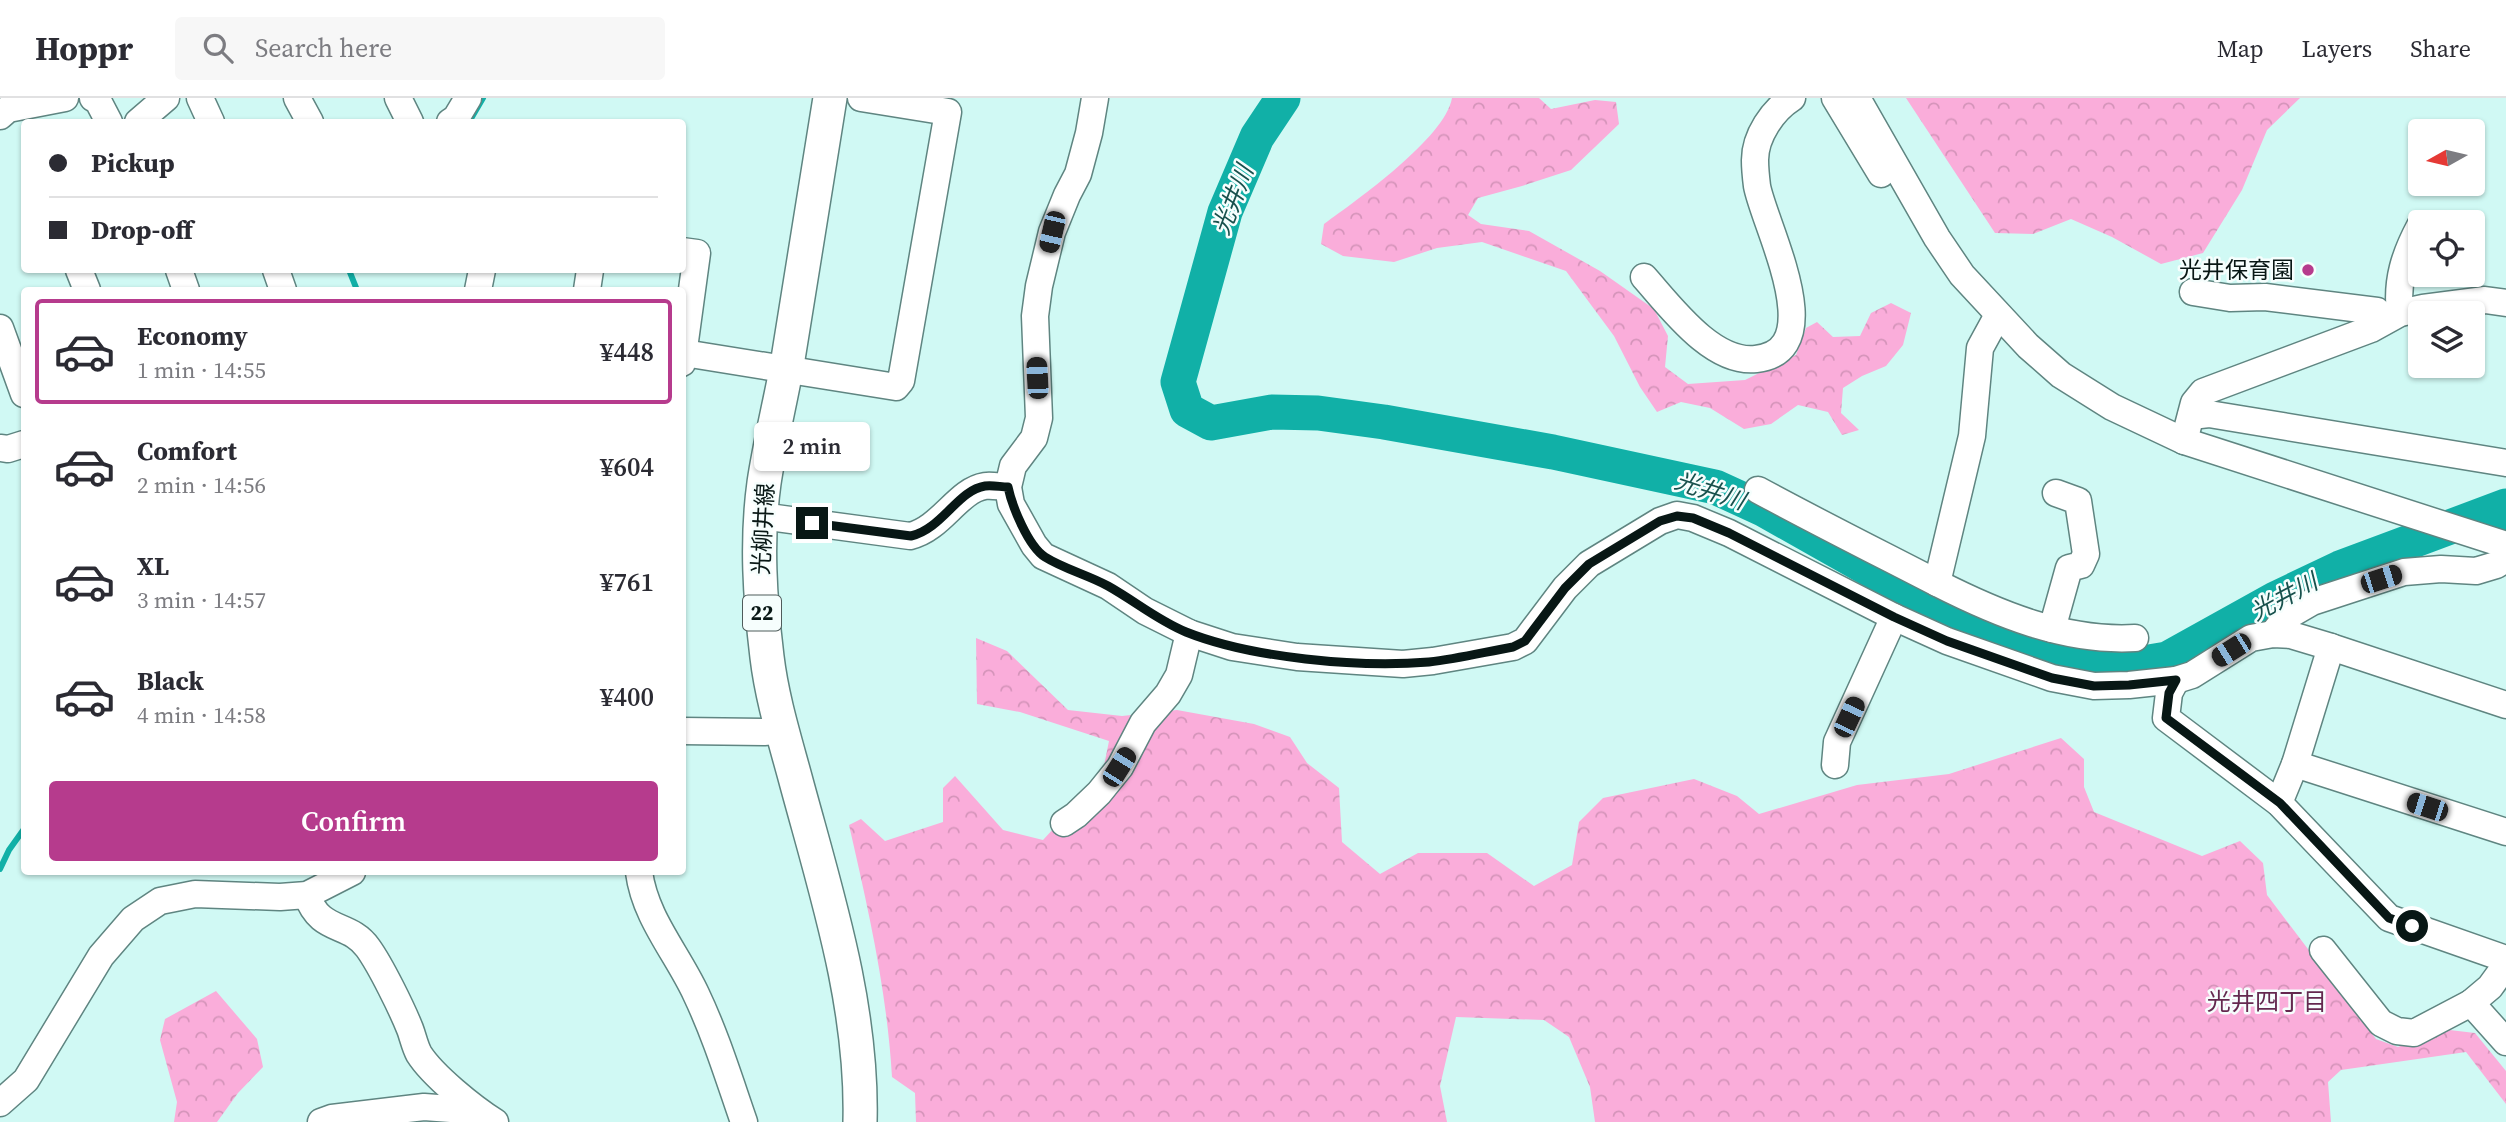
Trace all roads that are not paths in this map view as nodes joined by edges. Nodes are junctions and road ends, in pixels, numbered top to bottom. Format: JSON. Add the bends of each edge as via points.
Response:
{"nodes":[{"id":1,"x":65,"y":98,"type":"edge"},
{"id":2,"x":93,"y":98,"type":"edge"},
{"id":3,"x":166,"y":98,"type":"edge"},
{"id":4,"x":200,"y":98,"type":"edge"},
{"id":5,"x":297,"y":98,"type":"edge"},
{"id":6,"x":398,"y":98,"type":"edge"},
{"id":7,"x":468,"y":98,"type":"edge"},
{"id":8,"x":830,"y":98,"type":"edge"},
{"id":9,"x":861,"y":98,"type":"edge"},
{"id":10,"x":1095,"y":98,"type":"edge"},
{"id":11,"x":1793,"y":98,"type":"edge"},
{"id":12,"x":1835,"y":98,"type":"edge"},
{"id":13,"x":1857,"y":98,"type":"edge"},
{"id":14,"x":0,"y":116,"type":"edge"},
{"id":15,"x":107,"y":119,"type":"edge"},
{"id":16,"x":142,"y":119,"type":"edge"},
{"id":17,"x":210,"y":119,"type":"edge"},
{"id":18,"x":308,"y":119,"type":"edge"},
{"id":19,"x":408,"y":119,"type":"edge"},
{"id":20,"x":454,"y":119,"type":"edge"},
{"id":21,"x":1904,"y":182,"type":"junction"},
{"id":22,"x":2408,"y":249,"type":"edge"},
{"id":23,"x":686,"y":252,"type":"edge"},
{"id":24,"x":1644,"y":277,"type":"dead end"},
{"id":25,"x":2193,"y":292,"type":"dead end"},
{"id":26,"x":2506,"y":303,"type":"edge"},
{"id":27,"x":1998,"y":315,"type":"junction"},
{"id":28,"x":2392,"y":317,"type":"junction"},
{"id":29,"x":0,"y":328,"type":"edge"},
{"id":30,"x":686,"y":336,"type":"edge"},
{"id":31,"x":686,"y":358,"type":"edge"},
{"id":32,"x":786,"y":368,"type":"junction"},
{"id":33,"x":21,"y":386,"type":"edge"},
{"id":34,"x":2187,"y":428,"type":"junction"},
{"id":35,"x":21,"y":445,"type":"edge"},
{"id":36,"x":0,"y":448,"type":"edge"},
{"id":37,"x":2506,"y":463,"type":"edge"},
{"id":38,"x":1008,"y":487,"type":"junction"},
{"id":39,"x":1758,"y":490,"type":"dead end"},
{"id":40,"x":2056,"y":493,"type":"dead end"},
{"id":41,"x":761,"y":516,"type":"junction"},
{"id":42,"x":2505,"y":549,"type":"edge"},
{"id":43,"x":1937,"y":583,"type":"junction"},
{"id":44,"x":1894,"y":617,"type":"junction"},
{"id":45,"x":2052,"y":629,"type":"junction"},
{"id":46,"x":1189,"y":633,"type":"junction"},
{"id":47,"x":2273,"y":634,"type":"junction"},
{"id":48,"x":2135,"y":638,"type":"dead end"},
{"id":49,"x":2331,"y":648,"type":"junction"},
{"id":50,"x":2176,"y":680,"type":"junction"},
{"id":51,"x":2506,"y":705,"type":"edge"},
{"id":52,"x":782,"y":730,"type":"junction"},
{"id":53,"x":686,"y":731,"type":"edge"},
{"id":54,"x":2295,"y":764,"type":"junction"},
{"id":55,"x":1835,"y":765,"type":"dead end"},
{"id":56,"x":2280,"y":803,"type":"junction"},
{"id":57,"x":1064,"y":823,"type":"dead end"},
{"id":58,"x":2506,"y":832,"type":"edge"},
{"id":59,"x":346,"y":875,"type":"edge"},
{"id":60,"x":640,"y":875,"type":"edge"},
{"id":61,"x":307,"y":895,"type":"junction"},
{"id":62,"x":2323,"y":950,"type":"dead end"},
{"id":63,"x":2506,"y":959,"type":"edge"},
{"id":64,"x":2506,"y":965,"type":"edge"},
{"id":65,"x":2471,"y":1003,"type":"junction"},
{"id":66,"x":2506,"y":1042,"type":"edge"},
{"id":67,"x":0,"y":1103,"type":"edge"},
{"id":68,"x":490,"y":1119,"type":"edge"},
{"id":69,"x":321,"y":1122,"type":"edge"},
{"id":70,"x":744,"y":1122,"type":"edge"},
{"id":71,"x":860,"y":1122,"type":"edge"}],
"edges":[{"from":1,"to":14,"type":"street","via":[[8,109]]},
{"from":2,"to":15,"type":"street"},
{"from":3,"to":16,"type":"street"},
{"from":4,"to":17,"type":"street"},
{"from":5,"to":18,"type":"street"},
{"from":6,"to":19,"type":"street"},
{"from":7,"to":20,"type":"street"},
{"from":8,"to":32,"type":"main road","name":"光柳井線","number":"22"},
{"from":9,"to":32,"type":"street","via":[[948,112],[901,381],[896,387]]},
{"from":10,"to":38,"type":"street","via":[[1078,174],[1052,232],[1039,286],[1035,316],[1039,418],[1034,438],[1013,466]]},
{"from":11,"to":24,"type":"street","via":[[1764,127],[1755,156],[1757,187],[1792,308],[1790,334],[1782,348],[1767,358],[1733,356],[1689,327]]},
{"from":12,"to":21,"type":"street","via":[[1887,184]]},
{"from":13,"to":21,"type":"street"},
{"from":21,"to":27,"type":"street","via":[[1962,275]]},
{"from":22,"to":28,"type":"street"},
{"from":23,"to":30,"type":"street","via":[[697,253]]},
{"from":25,"to":28,"type":"street","via":[[2378,311]]},
{"from":26,"to":28,"type":"street","via":[[2486,300]]},
{"from":27,"to":34,"type":"street","via":[[2062,375],[2112,407]]},
{"from":27,"to":43,"type":"street","via":[[1980,348],[1972,436]]},
{"from":28,"to":34,"type":"street","via":[[2203,392],[2194,403]]},
{"from":29,"to":33,"type":"street"},
{"from":31,"to":32,"type":"street"},
{"from":32,"to":41,"type":"main road","name":"光柳井線","number":"22"},
{"from":34,"to":37,"type":"street","via":[[2209,414]]},
{"from":34,"to":42,"type":"street"},
{"from":35,"to":36,"type":"street"},
{"from":38,"to":41,"type":"street","via":[[982,486],[939,522],[911,536]]},
{"from":38,"to":46,"type":"street","via":[[1011,504],[1043,556],[1108,586]]},
{"from":39,"to":43,"type":"street"},
{"from":40,"to":45,"type":"street","via":[[2078,500],[2086,554],[2081,565],[2069,568]]},
{"from":41,"to":52,"type":"main road","name":"光柳井線","number":"22","via":[[761,599]]},
{"from":42,"to":47,"type":"street","via":[[2496,565],[2476,571],[2404,572],[2312,602],[2286,617]]},
{"from":43,"to":45,"type":"street","via":[[2006,615]]},
{"from":44,"to":46,"type":"street","via":[[1729,533],[1677,516],[1660,521],[1589,564],[1525,641],[1513,647],[1403,664],[1297,657],[1232,647]]},
{"from":44,"to":50,"type":"street","via":[[2052,678],[2094,686]]},
{"from":44,"to":55,"type":"street","via":[[1838,742]]},
{"from":45,"to":48,"type":"street","via":[[2109,639]]},
{"from":46,"to":57,"type":"street","via":[[1179,676],[1168,694],[1143,723],[1099,793]]},
{"from":47,"to":49,"type":"street"},
{"from":47,"to":50,"type":"street","via":[[2251,638]]},
{"from":49,"to":51,"type":"street"},
{"from":49,"to":54,"type":"street"},
{"from":50,"to":56,"type":"street","via":[[2166,718]]},
{"from":52,"to":53,"type":"street"},
{"from":52,"to":71,"type":"main road","name":"光柳井線","number":"22","via":[[853,1010]]},
{"from":54,"to":56,"type":"street"},
{"from":54,"to":58,"type":"street"},
{"from":56,"to":63,"type":"street","via":[[2389,918]]},
{"from":59,"to":61,"type":"street"},
{"from":60,"to":70,"type":"street","via":[[651,913],[714,1035]]},
{"from":61,"to":67,"type":"street","via":[[195,894],[160,901],[133,919],[101,956],[26,1080]]},
{"from":61,"to":68,"type":"street","via":[[327,923],[356,934],[369,949],[418,1052],[431,1069]]},
{"from":62,"to":65,"type":"street","via":[[2381,1023],[2397,1031],[2414,1033]]},
{"from":64,"to":65,"type":"street"},
{"from":65,"to":66,"type":"street"},
{"from":68,"to":69,"type":"street","via":[[451,1108],[424,1107]]}]}
